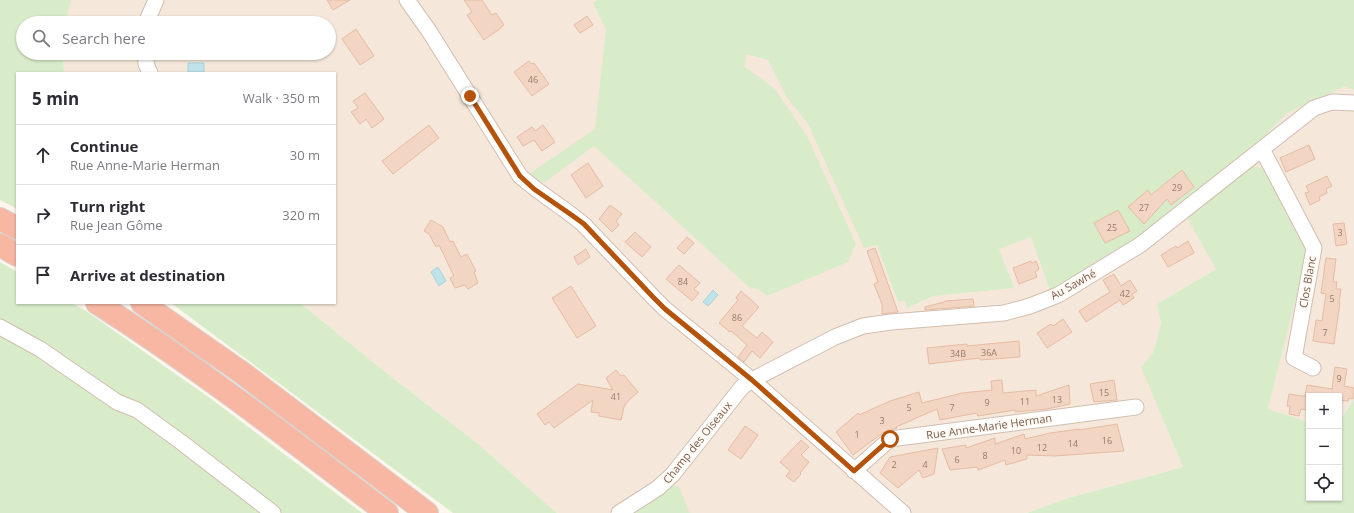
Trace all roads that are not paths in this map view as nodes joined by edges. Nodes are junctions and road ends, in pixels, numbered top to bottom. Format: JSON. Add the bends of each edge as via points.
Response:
{"nodes":[{"id":1,"x":156,"y":0,"type":"edge"},
{"id":2,"x":408,"y":0,"type":"edge"},
{"id":3,"x":149,"y":16,"type":"edge"},
{"id":4,"x":146,"y":60,"type":"edge"},
{"id":5,"x":150,"y":72,"type":"edge"},
{"id":6,"x":1354,"y":103,"type":"edge"},
{"id":7,"x":1262,"y":149,"type":"junction"},
{"id":8,"x":0,"y":219,"type":"edge"},
{"id":9,"x":16,"y":227,"type":"edge"},
{"id":10,"x":0,"y":245,"type":"edge"},
{"id":11,"x":16,"y":254,"type":"edge"},
{"id":12,"x":99,"y":304,"type":"edge"},
{"id":13,"x":143,"y":304,"type":"edge"},
{"id":14,"x":0,"y":327,"type":"edge"},
{"id":15,"x":1313,"y":368,"type":"dead end"},
{"id":16,"x":752,"y":380,"type":"junction"},
{"id":17,"x":1136,"y":406,"type":"dead end"},
{"id":18,"x":854,"y":471,"type":"junction"},
{"id":19,"x":273,"y":513,"type":"edge"},
{"id":20,"x":387,"y":513,"type":"edge"},
{"id":21,"x":427,"y":513,"type":"edge"},
{"id":22,"x":619,"y":513,"type":"edge"},
{"id":23,"x":903,"y":513,"type":"edge"}],
"edges":[{"from":1,"to":3,"type":"street"},
{"from":2,"to":16,"type":"street","via":[[520,176],[584,224],[657,301]]},
{"from":4,"to":5,"type":"street"},
{"from":6,"to":7,"type":"street","name":"Au Sawhé","via":[[1332,102],[1314,108]]},
{"from":7,"to":15,"type":"street","name":"Clos Blanc","via":[[1314,248],[1294,358]]},
{"from":7,"to":16,"type":"street","name":"Au Sawhé","via":[[1140,245],[1058,295],[1030,306],[1004,312],[863,326],[835,337]]},
{"from":8,"to":9,"type":"highway"},
{"from":10,"to":11,"type":"highway"},
{"from":12,"to":20,"type":"highway","via":[[226,391]]},
{"from":13,"to":21,"type":"highway","via":[[241,372]]},
{"from":14,"to":19,"type":"street","via":[[40,349],[117,402],[137,410]]},
{"from":16,"to":18,"type":"street"},
{"from":16,"to":22,"type":"street","name":"Champ des Oiseaux","via":[[742,386],[673,474],[658,488]]},
{"from":17,"to":18,"type":"street","name":"Rue Anne-Marie Herman","via":[[890,439]]},
{"from":18,"to":23,"type":"street"}]}
